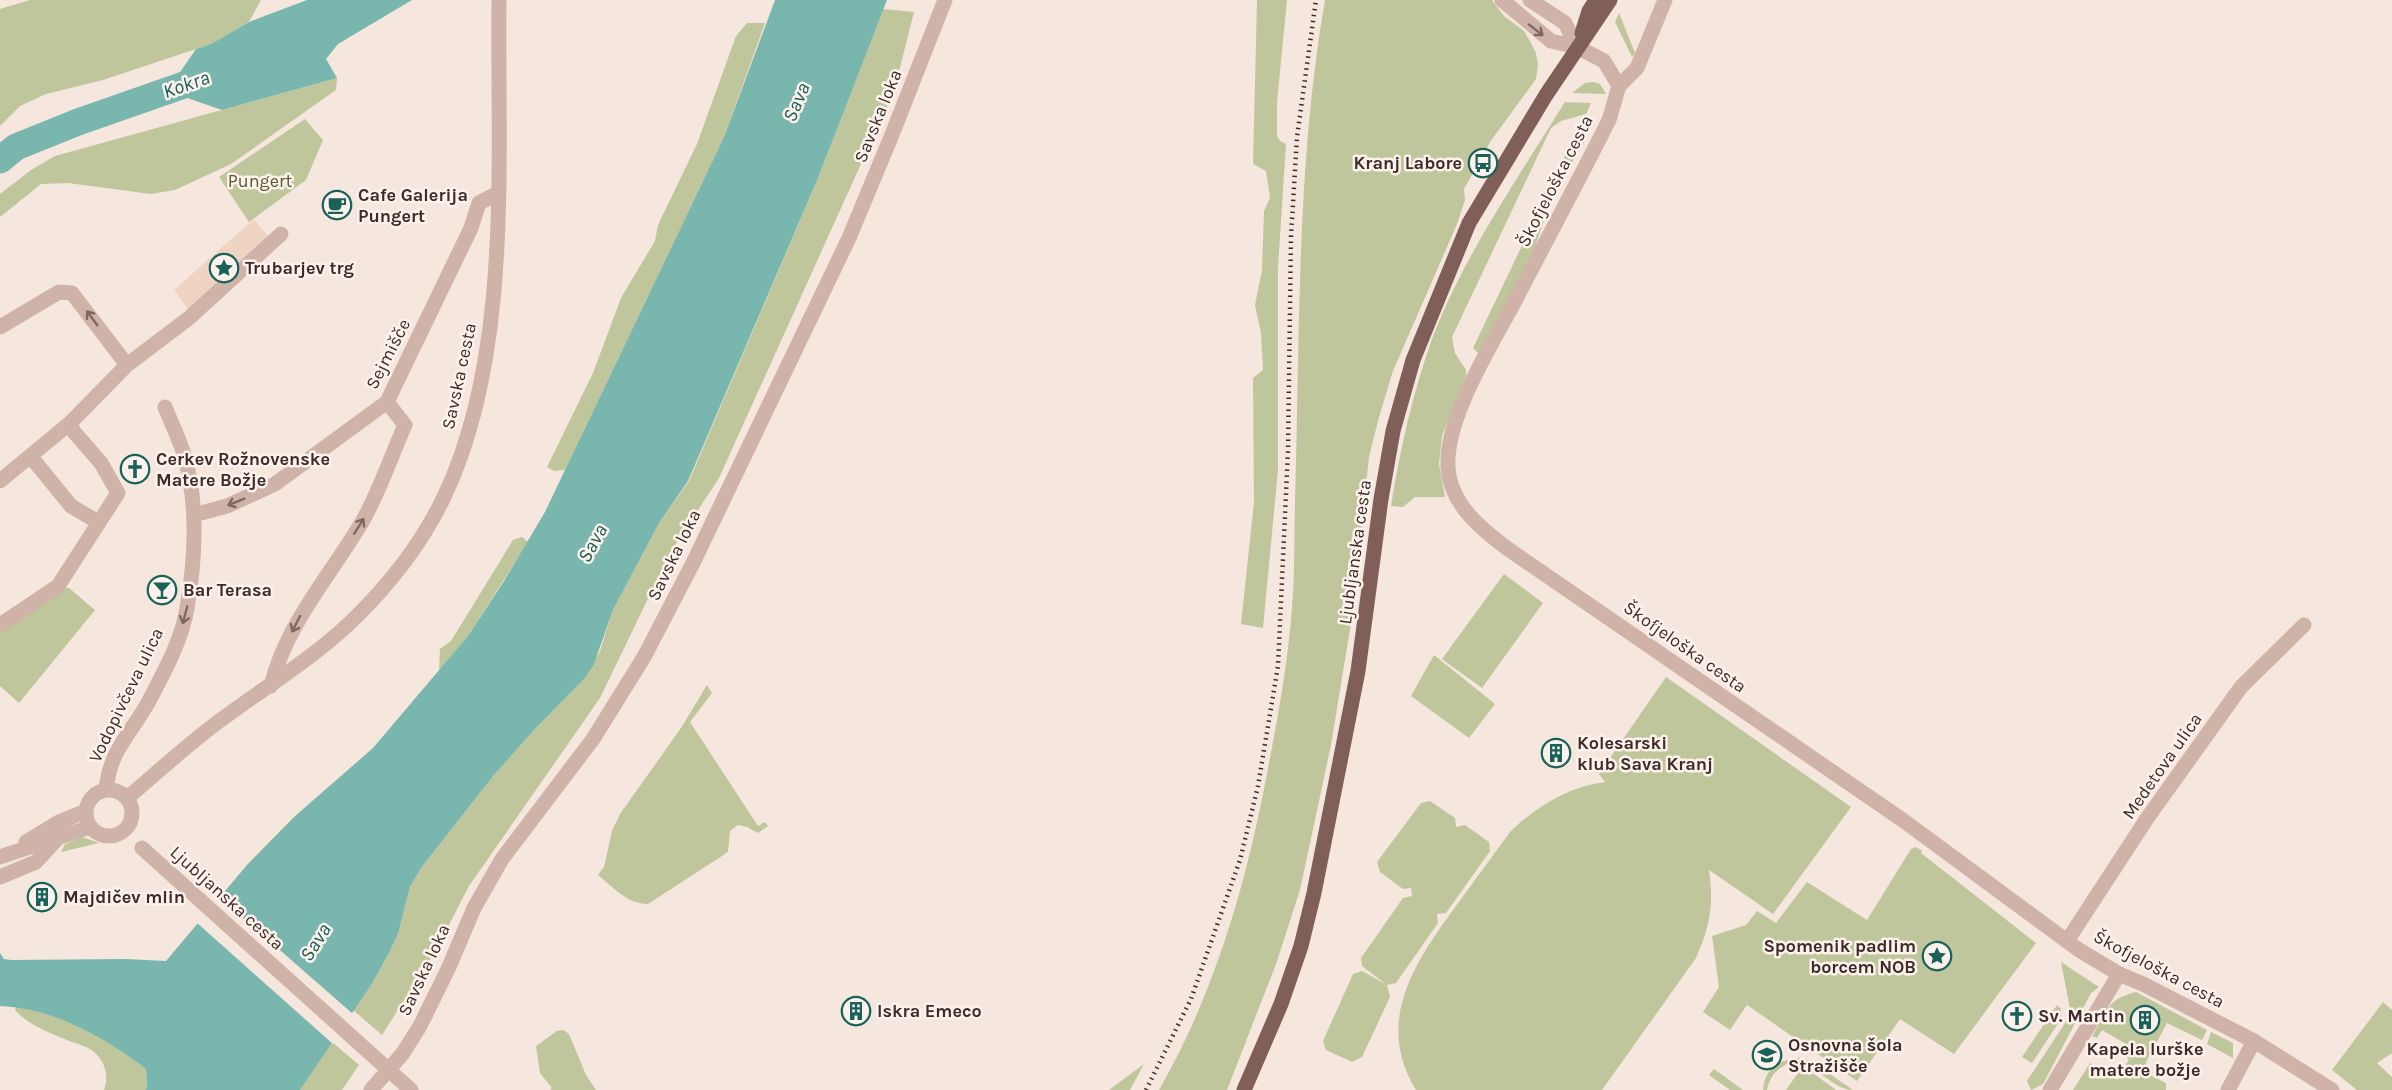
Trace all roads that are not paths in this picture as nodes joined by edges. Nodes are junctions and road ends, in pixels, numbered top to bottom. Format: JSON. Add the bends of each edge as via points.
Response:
{"nodes":[{"id":1,"x":499,"y":0,"type":"edge"},
{"id":2,"x":945,"y":0,"type":"edge"},
{"id":3,"x":1502,"y":0,"type":"edge"},
{"id":4,"x":1530,"y":0,"type":"edge"},
{"id":5,"x":1596,"y":0,"type":"edge"},
{"id":6,"x":1610,"y":0,"type":"edge"},
{"id":7,"x":1665,"y":0,"type":"edge"},
{"id":8,"x":1577,"y":47,"type":"junction"},
{"id":9,"x":1619,"y":86,"type":"junction"},
{"id":10,"x":498,"y":194,"type":"junction"},
{"id":11,"x":281,"y":234,"type":"dead end"},
{"id":12,"x":0,"y":327,"type":"edge"},
{"id":13,"x":127,"y":365,"type":"junction"},
{"id":14,"x":387,"y":402,"type":"junction"},
{"id":15,"x":165,"y":407,"type":"dead end"},
{"id":16,"x":70,"y":423,"type":"junction"},
{"id":17,"x":31,"y":457,"type":"junction"},
{"id":18,"x":0,"y":481,"type":"edge"},
{"id":19,"x":194,"y":515,"type":"junction"},
{"id":20,"x":98,"y":522,"type":"junction"},
{"id":21,"x":2304,"y":624,"type":"dead end"},
{"id":22,"x":0,"y":625,"type":"edge"},
{"id":23,"x":271,"y":686,"type":"junction"},
{"id":24,"x":106,"y":790,"type":"junction"},
{"id":25,"x":127,"y":798,"type":"junction"},
{"id":26,"x":86,"y":810,"type":"junction"},
{"id":27,"x":59,"y":822,"type":"junction"},
{"id":28,"x":90,"y":827,"type":"junction"},
{"id":29,"x":124,"y":831,"type":"junction"},
{"id":30,"x":58,"y":837,"type":"junction"},
{"id":31,"x":1,"y":857,"type":"edge"},
{"id":32,"x":0,"y":877,"type":"edge"},
{"id":33,"x":2067,"y":941,"type":"junction"},
{"id":34,"x":2119,"y":974,"type":"junction"},
{"id":35,"x":2254,"y":1041,"type":"junction"},
{"id":36,"x":371,"y":1090,"type":"edge"},
{"id":37,"x":411,"y":1090,"type":"edge"},
{"id":38,"x":1244,"y":1090,"type":"edge"},
{"id":39,"x":2050,"y":1090,"type":"edge"},
{"id":40,"x":2228,"y":1090,"type":"edge"},
{"id":41,"x":2332,"y":1090,"type":"edge"}],
"edges":[{"from":1,"to":10,"type":"street","name":"Savska cesta"},
{"from":2,"to":36,"type":"street","name":"Savska loka","via":[[849,238],[644,657],[593,739],[502,858],[474,908],[420,1026]]},
{"from":3,"to":8,"type":"street","one_way":true,"via":[[1551,41]]},
{"from":4,"to":8,"type":"street","via":[[1565,22]]},
{"from":5,"to":8,"type":"main road","name":"Ljubljanska cesta"},
{"from":6,"to":8,"type":"main road","name":"Ljubljanska cesta"},
{"from":7,"to":9,"type":"street","via":[[1637,69]]},
{"from":8,"to":9,"type":"street","via":[[1604,60]]},
{"from":8,"to":38,"type":"main road","name":"Ljubljanska cesta","via":[[1470,223],[1413,360],[1393,431],[1358,671],[1314,893],[1281,1004]]},
{"from":9,"to":33,"type":"street","name":"Škofjeloška cesta","via":[[1609,120],[1479,369],[1456,423],[1448,469],[1464,509],[1477,525],[1508,549],[1904,821]]},
{"from":10,"to":14,"type":"street","name":"Sejmišče","via":[[479,203],[471,228]]},
{"from":10,"to":23,"type":"street","name":"Savska cesta","via":[[484,369],[469,432],[445,496],[424,535],[381,591],[357,617]]},
{"from":11,"to":13,"type":"street","via":[[189,318]]},
{"from":13,"to":12,"type":"street","one_way":true,"via":[[72,293],[59,292]]},
{"from":13,"to":16,"type":"street"},
{"from":14,"to":19,"type":"street","name":"Sejmišče","one_way":true,"via":[[275,484],[227,506]]},
{"from":14,"to":23,"type":"street","via":[[405,425],[363,520],[303,611],[276,663]]},
{"from":15,"to":19,"type":"street","name":"Vodopivčeva ulica","via":[[186,462]]},
{"from":16,"to":17,"type":"street"},
{"from":16,"to":20,"type":"street","via":[[118,493]]},
{"from":17,"to":18,"type":"street"},
{"from":17,"to":20,"type":"street","via":[[71,506]]},
{"from":19,"to":24,"type":"street","name":"Vodopivčeva ulica","one_way":true,"via":[[187,609],[181,628],[148,702],[116,750]]},
{"from":20,"to":22,"type":"street","via":[[58,586]]},
{"from":21,"to":33,"type":"street","name":"Medetova ulica","via":[[2241,687],[2148,817]]},
{"from":23,"to":25,"type":"street","name":"Savska cesta","via":[[222,719]]},
{"from":24,"to":25,"type":"street"},
{"from":24,"to":26,"type":"street","via":[[92,797]]},
{"from":25,"to":29,"type":"street","via":[[132,819]]},
{"from":26,"to":27,"type":"street"},
{"from":26,"to":28,"type":"street"},
{"from":27,"to":30,"type":"street"},
{"from":27,"to":31,"type":"street"},
{"from":28,"to":29,"type":"street","via":[[103,836]]},
{"from":28,"to":30,"type":"street"},
{"from":29,"to":37,"type":"street","name":"Ljubljanska cesta","bridge":true},
{"from":30,"to":31,"type":"street"},
{"from":30,"to":32,"type":"street","via":[[36,862]]},
{"from":33,"to":34,"type":"street","name":"Škofjeloška cesta"},
{"from":34,"to":35,"type":"street","name":"Škofjeloška cesta"},
{"from":34,"to":39,"type":"street"},
{"from":35,"to":40,"type":"street"},
{"from":35,"to":41,"type":"street","name":"Škofjeloška cesta"}]}
